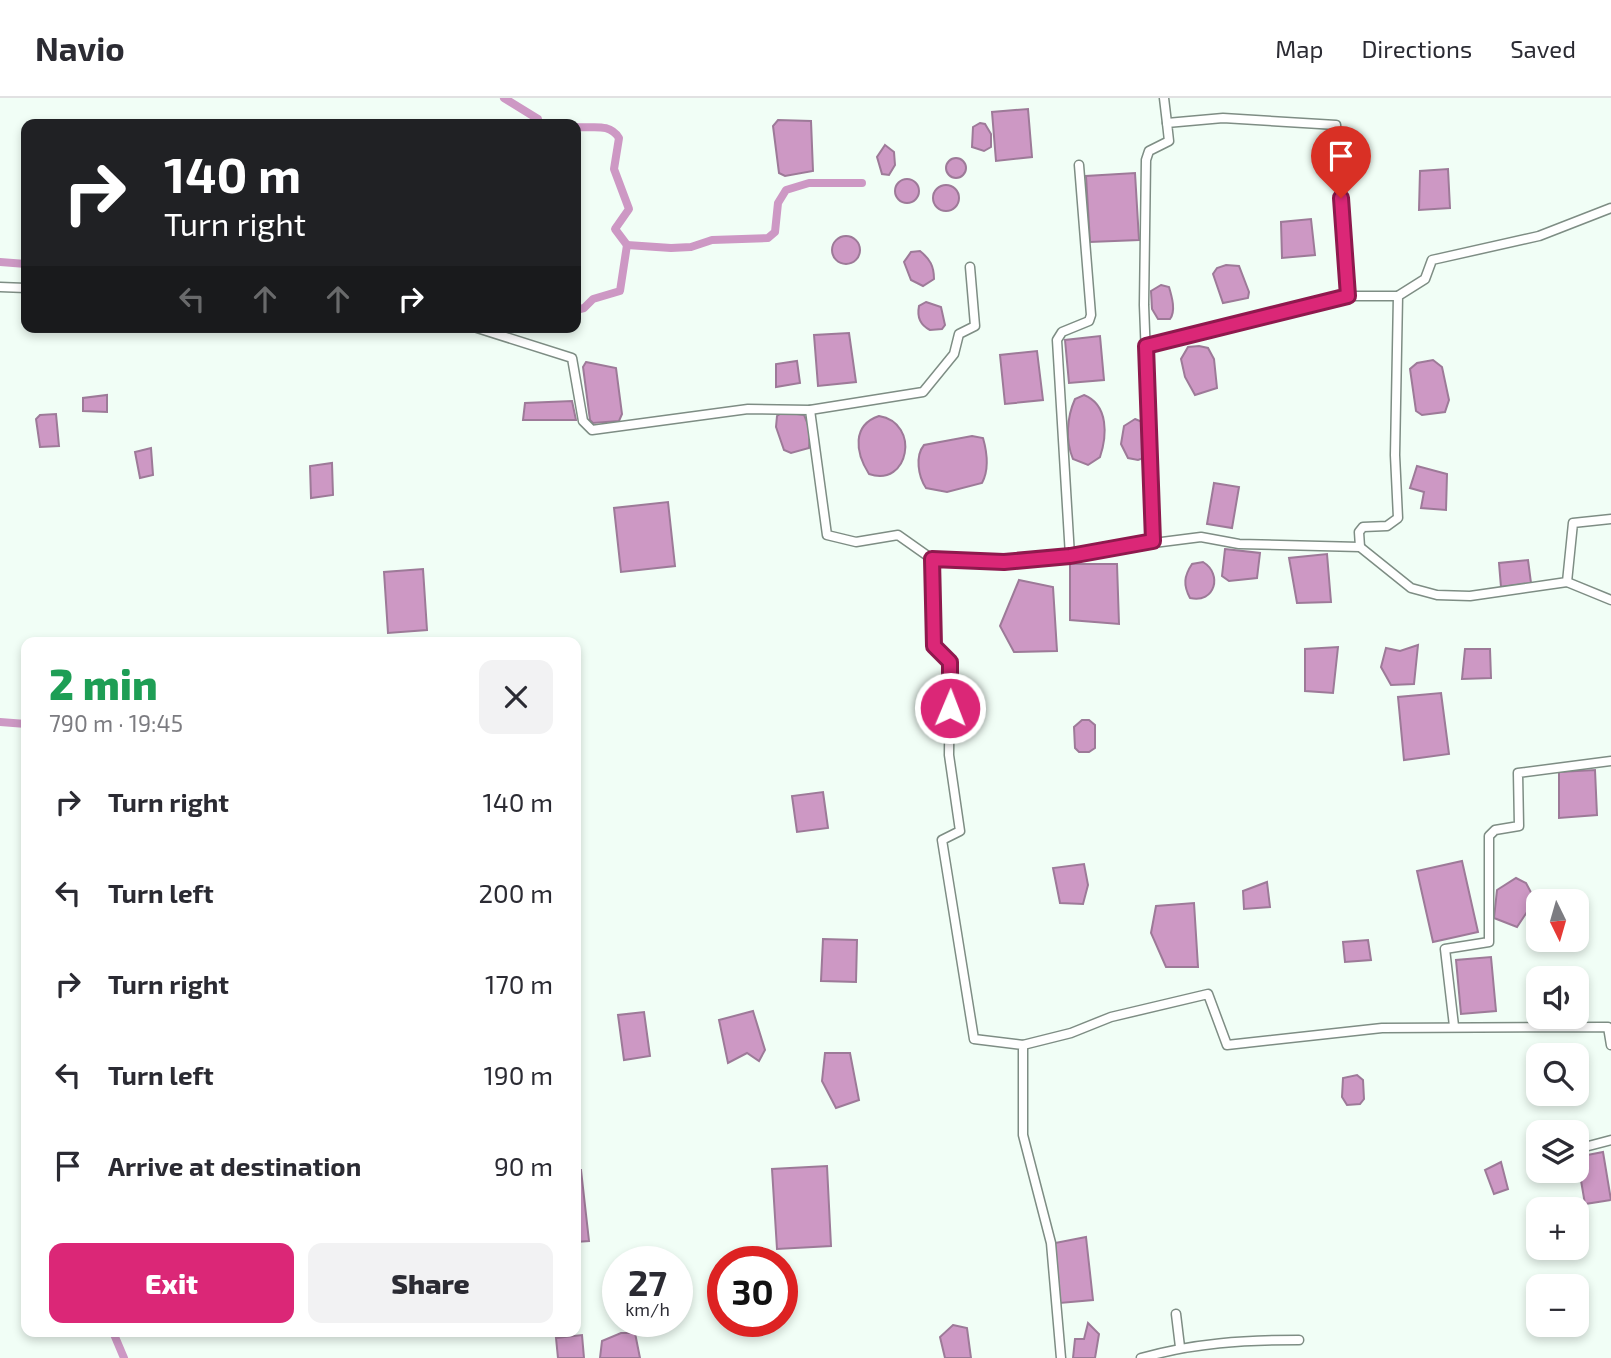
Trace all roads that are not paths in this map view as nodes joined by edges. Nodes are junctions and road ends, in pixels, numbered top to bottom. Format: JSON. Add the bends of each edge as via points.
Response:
{"nodes":[{"id":1,"x":1164,"y":98,"type":"edge"},
{"id":2,"x":1167,"y":123,"type":"junction"},
{"id":3,"x":1079,"y":165,"type":"dead end"},
{"id":4,"x":1611,"y":208,"type":"edge"},
{"id":5,"x":970,"y":267,"type":"dead end"},
{"id":6,"x":0,"y":287,"type":"edge"},
{"id":7,"x":21,"y":288,"type":"edge"},
{"id":8,"x":1348,"y":296,"type":"junction"},
{"id":9,"x":1398,"y":296,"type":"junction"},
{"id":10,"x":493,"y":333,"type":"edge"},
{"id":11,"x":1146,"y":346,"type":"junction"},
{"id":12,"x":810,"y":410,"type":"junction"},
{"id":13,"x":1611,"y":519,"type":"edge"},
{"id":14,"x":1153,"y":541,"type":"junction"},
{"id":15,"x":1360,"y":547,"type":"junction"},
{"id":16,"x":1070,"y":556,"type":"junction"},
{"id":17,"x":932,"y":559,"type":"junction"},
{"id":18,"x":1567,"y":582,"type":"junction"},
{"id":19,"x":1611,"y":600,"type":"edge"},
{"id":20,"x":1611,"y":761,"type":"edge"},
{"id":21,"x":1454,"y":1026,"type":"junction"},
{"id":22,"x":1023,"y":1045,"type":"junction"},
{"id":23,"x":1611,"y":1045,"type":"edge"},
{"id":24,"x":1611,"y":1140,"type":"edge"},
{"id":25,"x":1589,"y":1146,"type":"edge"},
{"id":26,"x":1176,"y":1314,"type":"dead end"},
{"id":27,"x":1299,"y":1340,"type":"dead end"},
{"id":28,"x":1180,"y":1347,"type":"junction"},
{"id":29,"x":1060,"y":1358,"type":"edge"},
{"id":30,"x":1141,"y":1358,"type":"edge"}],
"edges":[{"from":1,"to":2,"type":"street"},
{"from":2,"to":8,"type":"street","via":[[1223,118],[1336,125]]},
{"from":2,"to":11,"type":"street","via":[[1169,141],[1147,155]]},
{"from":3,"to":16,"type":"street","via":[[1091,315],[1089,321],[1062,332],[1057,340]]},
{"from":4,"to":9,"type":"street","via":[[1539,236],[1432,260],[1425,279]]},
{"from":5,"to":12,"type":"street","via":[[975,326],[959,334],[954,354],[923,392]]},
{"from":6,"to":7,"type":"street"},
{"from":8,"to":9,"type":"street"},
{"from":8,"to":11,"type":"street"},
{"from":9,"to":15,"type":"street","via":[[1398,517],[1387,526],[1363,527]]},
{"from":10,"to":12,"type":"street","via":[[572,358],[583,421],[592,430],[748,409]]},
{"from":11,"to":14,"type":"street"},
{"from":12,"to":17,"type":"street","via":[[827,535],[856,542],[898,535]]},
{"from":13,"to":18,"type":"street","via":[[1573,523]]},
{"from":14,"to":15,"type":"street","via":[[1201,537],[1240,544]]},
{"from":14,"to":16,"type":"street"},
{"from":15,"to":18,"type":"street","via":[[1411,588],[1437,595],[1470,596]]},
{"from":16,"to":17,"type":"street","via":[[1004,562]]},
{"from":17,"to":22,"type":"street","via":[[934,646],[950,662],[949,755],[960,831],[942,840],[974,1039]]},
{"from":18,"to":19,"type":"street"},
{"from":20,"to":21,"type":"street","via":[[1518,774],[1519,826],[1495,830],[1489,836],[1489,942],[1445,949]]},
{"from":21,"to":22,"type":"street","via":[[1382,1028],[1227,1045],[1208,994],[1111,1017]]},
{"from":21,"to":23,"type":"street","via":[[1608,1027]]},
{"from":22,"to":29,"type":"street","via":[[1023,1135],[1051,1242]]},
{"from":24,"to":25,"type":"street"},
{"from":26,"to":28,"type":"street"},
{"from":27,"to":28,"type":"street","via":[[1238,1340]]},
{"from":28,"to":30,"type":"street"}]}
